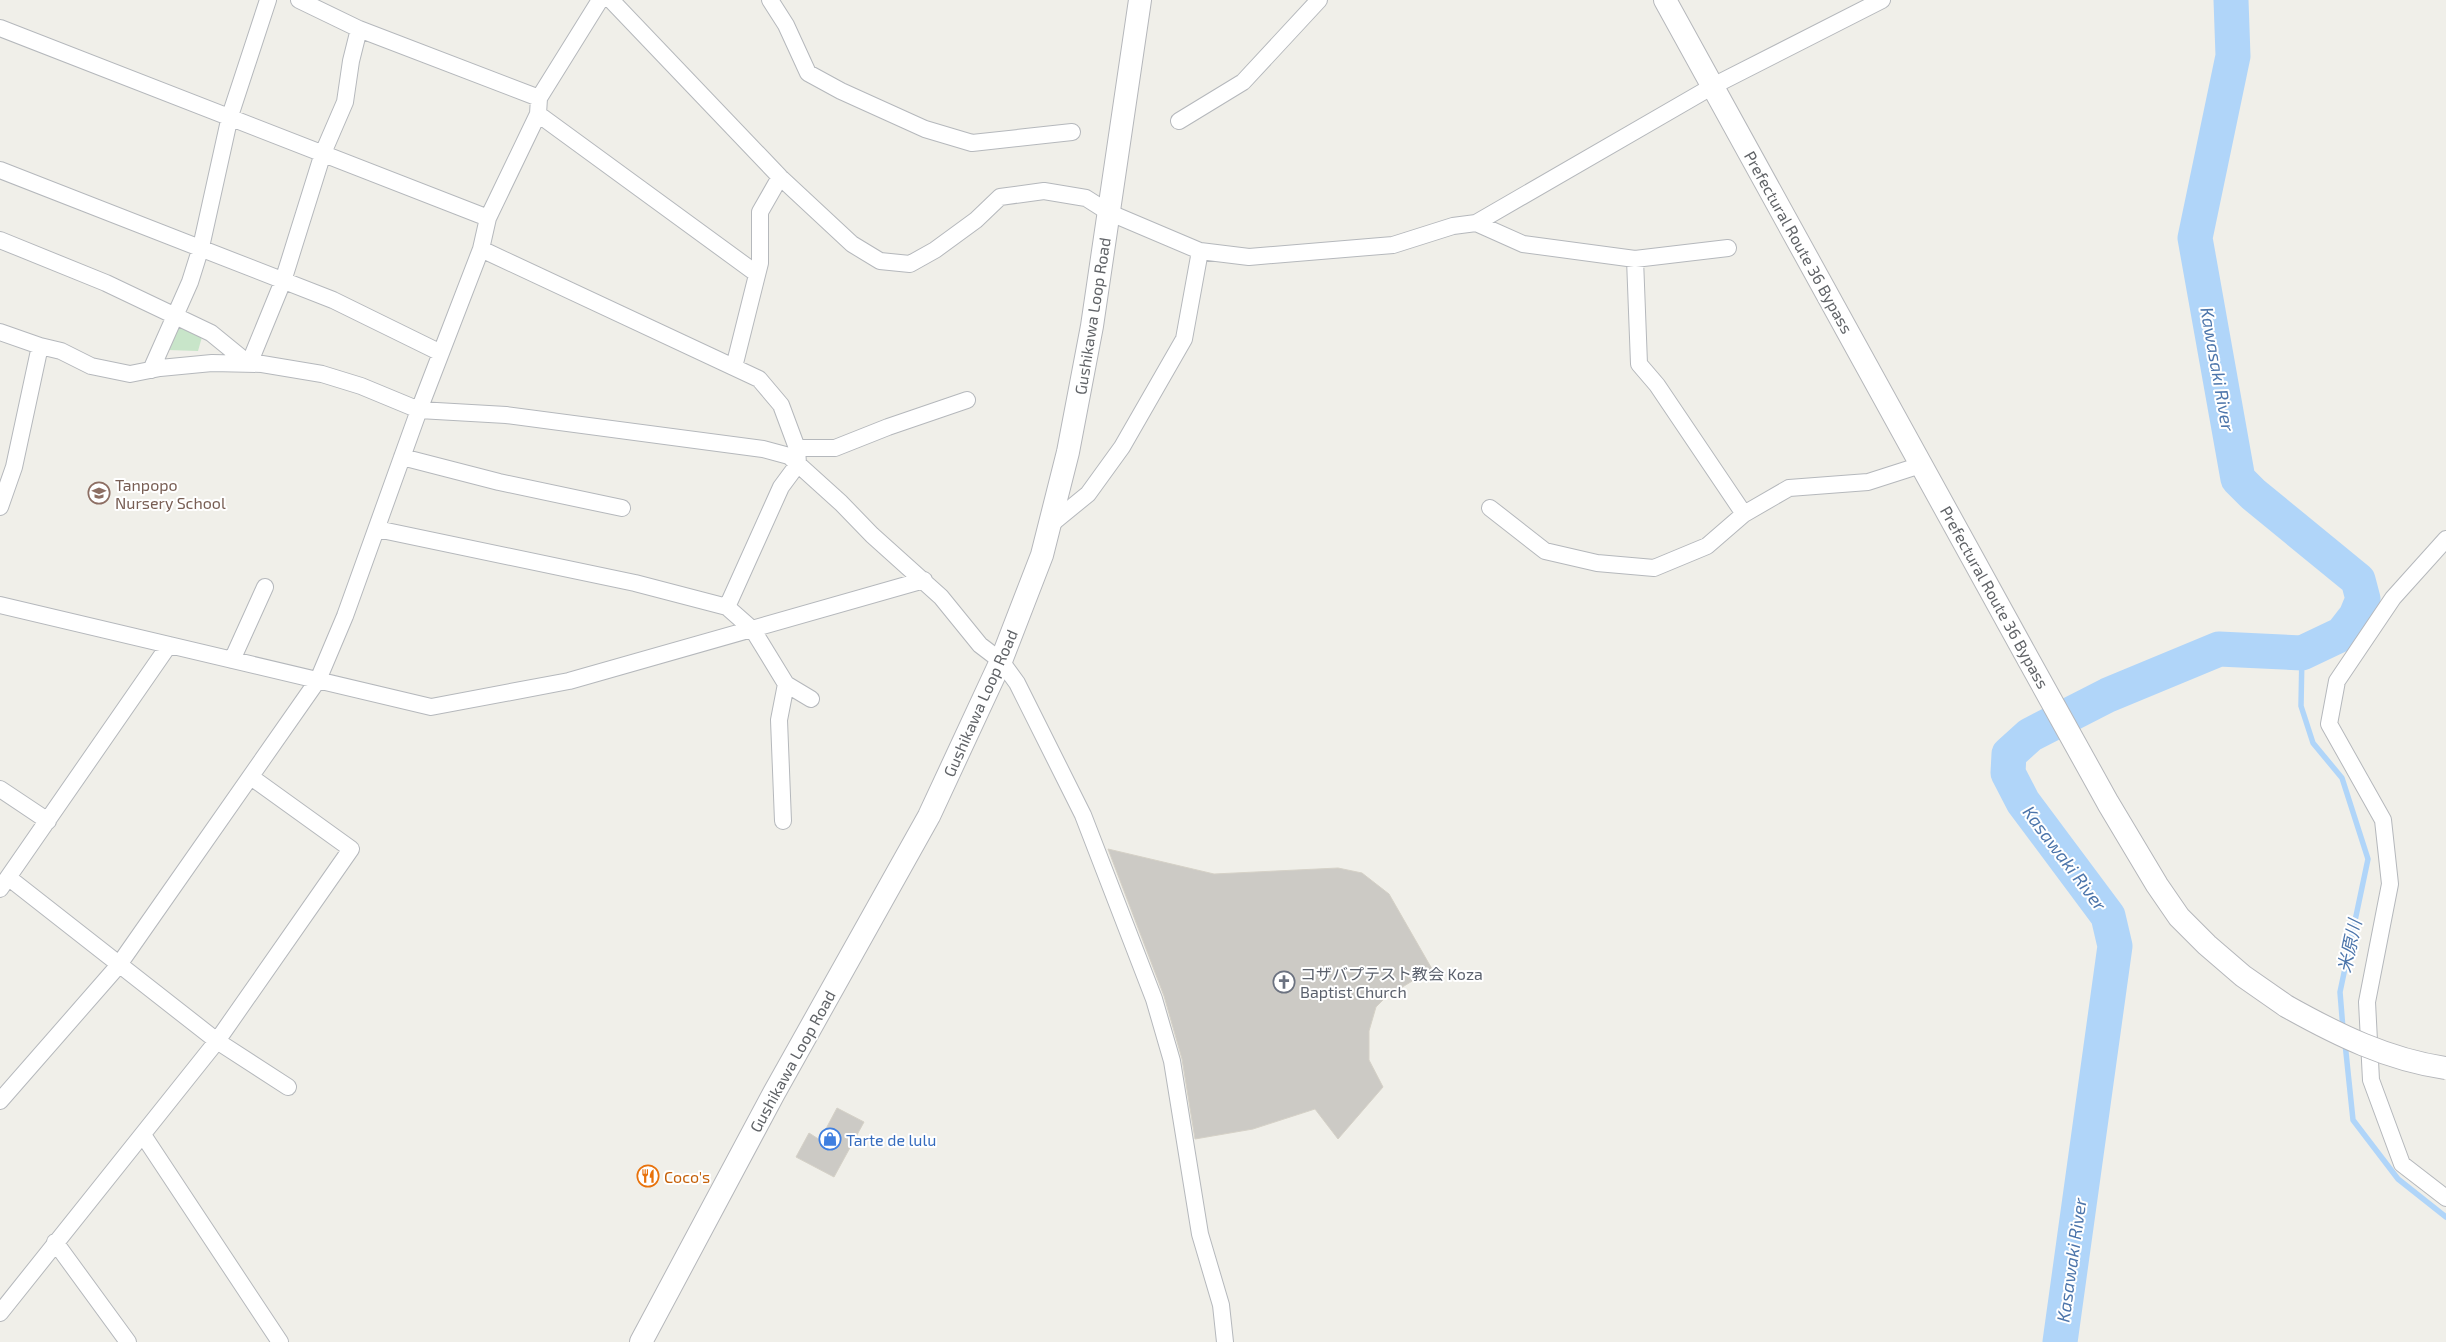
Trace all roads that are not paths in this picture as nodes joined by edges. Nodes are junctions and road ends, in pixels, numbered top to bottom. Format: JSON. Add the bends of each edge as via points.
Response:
{"nodes":[{"id":1,"x":268,"y":0,"type":"edge"},
{"id":2,"x":299,"y":0,"type":"edge"},
{"id":3,"x":600,"y":0,"type":"edge"},
{"id":4,"x":610,"y":0,"type":"edge"},
{"id":5,"x":770,"y":0,"type":"edge"},
{"id":6,"x":1140,"y":0,"type":"edge"},
{"id":7,"x":1319,"y":0,"type":"edge"},
{"id":8,"x":1665,"y":0,"type":"edge"},
{"id":9,"x":1882,"y":0,"type":"edge"},
{"id":10,"x":0,"y":28,"type":"edge"},
{"id":11,"x":359,"y":29,"type":"junction"},
{"id":12,"x":1713,"y":86,"type":"junction"},
{"id":13,"x":539,"y":106,"type":"junction"},
{"id":14,"x":230,"y":116,"type":"junction"},
{"id":15,"x":1179,"y":121,"type":"dead end"},
{"id":16,"x":1072,"y":132,"type":"dead end"},
{"id":17,"x":323,"y":153,"type":"junction"},
{"id":18,"x":0,"y":170,"type":"edge"},
{"id":19,"x":780,"y":177,"type":"junction"},
{"id":20,"x":1108,"y":212,"type":"junction"},
{"id":21,"x":488,"y":218,"type":"junction"},
{"id":22,"x":1476,"y":223,"type":"junction"},
{"id":23,"x":0,"y":240,"type":"edge"},
{"id":24,"x":200,"y":247,"type":"junction"},
{"id":25,"x":1728,"y":248,"type":"dead end"},
{"id":26,"x":481,"y":250,"type":"junction"},
{"id":27,"x":1200,"y":251,"type":"junction"},
{"id":28,"x":1635,"y":259,"type":"junction"},
{"id":29,"x":757,"y":274,"type":"junction"},
{"id":30,"x":283,"y":281,"type":"junction"},
{"id":31,"x":176,"y":315,"type":"junction"},
{"id":32,"x":0,"y":332,"type":"edge"},
{"id":33,"x":40,"y":346,"type":"junction"},
{"id":34,"x":441,"y":353,"type":"junction"},
{"id":35,"x":249,"y":364,"type":"junction"},
{"id":36,"x":734,"y":367,"type":"junction"},
{"id":37,"x":150,"y":370,"type":"junction"},
{"id":38,"x":967,"y":400,"type":"dead end"},
{"id":39,"x":420,"y":410,"type":"junction"},
{"id":40,"x":798,"y":456,"type":"junction"},
{"id":41,"x":402,"y":457,"type":"junction"},
{"id":42,"x":1921,"y":465,"type":"junction"},
{"id":43,"x":0,"y":507,"type":"edge"},
{"id":44,"x":622,"y":508,"type":"dead end"},
{"id":45,"x":1490,"y":508,"type":"dead end"},
{"id":46,"x":1744,"y":514,"type":"junction"},
{"id":47,"x":1050,"y":525,"type":"junction"},
{"id":48,"x":377,"y":529,"type":"junction"},
{"id":49,"x":2446,"y":539,"type":"edge"},
{"id":50,"x":924,"y":580,"type":"junction"},
{"id":51,"x":265,"y":588,"type":"dead end"},
{"id":52,"x":0,"y":605,"type":"edge"},
{"id":53,"x":728,"y":607,"type":"junction"},
{"id":54,"x":753,"y":630,"type":"junction"},
{"id":55,"x":169,"y":645,"type":"junction"},
{"id":56,"x":232,"y":660,"type":"junction"},
{"id":57,"x":1001,"y":661,"type":"junction"},
{"id":58,"x":318,"y":680,"type":"junction"},
{"id":59,"x":786,"y":684,"type":"junction"},
{"id":60,"x":811,"y":699,"type":"dead end"},
{"id":61,"x":251,"y":777,"type":"junction"},
{"id":62,"x":0,"y":789,"type":"edge"},
{"id":63,"x":48,"y":821,"type":"junction"},
{"id":64,"x":782,"y":821,"type":"dead end"},
{"id":65,"x":4,"y":884,"type":"edge"},
{"id":66,"x":118,"y":966,"type":"junction"},
{"id":67,"x":217,"y":1041,"type":"junction"},
{"id":68,"x":2446,"y":1068,"type":"edge"},
{"id":69,"x":288,"y":1087,"type":"dead end"},
{"id":70,"x":0,"y":1101,"type":"edge"},
{"id":71,"x":143,"y":1135,"type":"junction"},
{"id":72,"x":2446,"y":1198,"type":"edge"},
{"id":73,"x":55,"y":1242,"type":"junction"},
{"id":74,"x":0,"y":1313,"type":"edge"},
{"id":75,"x":128,"y":1342,"type":"edge"},
{"id":76,"x":280,"y":1342,"type":"edge"},
{"id":77,"x":641,"y":1342,"type":"edge"},
{"id":78,"x":1225,"y":1342,"type":"edge"}],
"edges":[{"from":1,"to":14,"type":"street"},
{"from":2,"to":11,"type":"street"},
{"from":3,"to":13,"type":"street"},
{"from":4,"to":19,"type":"street"},
{"from":5,"to":16,"type":"street","via":[[786,25],[808,73],[925,129],[972,143]]},
{"from":6,"to":20,"type":"main road","name":"Gushikawa Loop Road"},
{"from":7,"to":15,"type":"street","via":[[1243,82]]},
{"from":8,"to":12,"type":"main road","name":"Prefectural Route 36 Bypass"},
{"from":9,"to":12,"type":"street"},
{"from":10,"to":14,"type":"street"},
{"from":11,"to":13,"type":"street"},
{"from":11,"to":17,"type":"street","via":[[345,102]]},
{"from":12,"to":22,"type":"street"},
{"from":12,"to":42,"type":"main road","name":"Prefectural Route 36 Bypass"},
{"from":13,"to":21,"type":"street"},
{"from":13,"to":29,"type":"street"},
{"from":14,"to":17,"type":"street"},
{"from":14,"to":24,"type":"street"},
{"from":17,"to":21,"type":"street"},
{"from":17,"to":30,"type":"street"},
{"from":18,"to":24,"type":"street"},
{"from":19,"to":20,"type":"street","via":[[852,244],[880,261],[910,264],[976,220],[1000,197],[1044,191],[1086,198]]},
{"from":19,"to":29,"type":"street","via":[[760,212]]},
{"from":20,"to":27,"type":"street"},
{"from":20,"to":47,"type":"main road","name":"Gushikawa Loop Road","via":[[1092,326],[1068,452]]},
{"from":21,"to":26,"type":"street"},
{"from":22,"to":27,"type":"street","via":[[1453,226],[1393,245],[1249,257]]},
{"from":22,"to":28,"type":"street","via":[[1523,244]]},
{"from":23,"to":31,"type":"street"},
{"from":24,"to":30,"type":"street"},
{"from":24,"to":31,"type":"street"},
{"from":25,"to":28,"type":"street"},
{"from":26,"to":34,"type":"street"},
{"from":26,"to":36,"type":"street"},
{"from":27,"to":47,"type":"street","via":[[1184,339],[1122,447],[1088,494]]},
{"from":28,"to":46,"type":"street","via":[[1639,364],[1657,385]]},
{"from":29,"to":36,"type":"street"},
{"from":30,"to":34,"type":"street","via":[[333,300]]},
{"from":30,"to":35,"type":"street"},
{"from":31,"to":35,"type":"street","via":[[212,333]]},
{"from":31,"to":37,"type":"street"},
{"from":32,"to":33,"type":"street"},
{"from":33,"to":37,"type":"street","via":[[61,351],[91,366],[130,374]]},
{"from":33,"to":43,"type":"street","via":[[14,467]]},
{"from":34,"to":39,"type":"street"},
{"from":35,"to":37,"type":"street","via":[[212,363]]},
{"from":35,"to":39,"type":"street","via":[[322,374]]},
{"from":36,"to":40,"type":"street","via":[[759,379],[781,405]]},
{"from":38,"to":40,"type":"street","via":[[835,448]]},
{"from":39,"to":40,"type":"street","via":[[506,415],[763,448]]},
{"from":39,"to":41,"type":"street"},
{"from":40,"to":50,"type":"street","via":[[872,535]]},
{"from":40,"to":53,"type":"street"},
{"from":41,"to":44,"type":"street"},
{"from":41,"to":48,"type":"street"},
{"from":42,"to":46,"type":"street","via":[[1868,482],[1789,488]]},
{"from":42,"to":68,"type":"main road","name":"Prefectural Route 36 Bypass","bridge":true,"via":[[2108,803],[2178,917],[2243,976],[2331,1032],[2383,1053]]},
{"from":45,"to":46,"type":"street","via":[[1545,551],[1597,564],[1654,568],[1707,546]]},
{"from":47,"to":57,"type":"main road","name":"Gushikawa Loop Road","via":[[1042,555]]},
{"from":48,"to":53,"type":"street","via":[[635,582]]},
{"from":48,"to":58,"type":"street"},
{"from":49,"to":72,"type":"street","via":[[2393,598],[2337,681],[2329,724],[2383,820],[2390,884],[2367,1002],[2371,1080],[2402,1164]]},
{"from":50,"to":54,"type":"street"},
{"from":50,"to":57,"type":"street","via":[[980,645]]},
{"from":51,"to":56,"type":"street"},
{"from":52,"to":55,"type":"street"},
{"from":53,"to":54,"type":"street"},
{"from":54,"to":58,"type":"street","via":[[569,681],[431,707]]},
{"from":54,"to":59,"type":"street"},
{"from":55,"to":56,"type":"street"},
{"from":55,"to":63,"type":"street"},
{"from":56,"to":58,"type":"street"},
{"from":57,"to":77,"type":"main road","name":"Gushikawa Loop Road","via":[[929,816],[774,1093]]},
{"from":57,"to":78,"type":"street","via":[[1017,683],[1083,815],[1154,999],[1172,1061],[1200,1234],[1221,1304]]},
{"from":58,"to":61,"type":"street"},
{"from":59,"to":60,"type":"street"},
{"from":59,"to":64,"type":"street","via":[[779,720]]},
{"from":61,"to":66,"type":"street"},
{"from":61,"to":67,"type":"street","via":[[351,849]]},
{"from":62,"to":63,"type":"street"},
{"from":63,"to":65,"type":"street"},
{"from":65,"to":66,"type":"street"},
{"from":66,"to":67,"type":"street"},
{"from":66,"to":70,"type":"street"},
{"from":67,"to":69,"type":"street"},
{"from":67,"to":71,"type":"street"},
{"from":71,"to":73,"type":"street"},
{"from":71,"to":76,"type":"street"},
{"from":73,"to":74,"type":"street"},
{"from":73,"to":75,"type":"street"}]}
